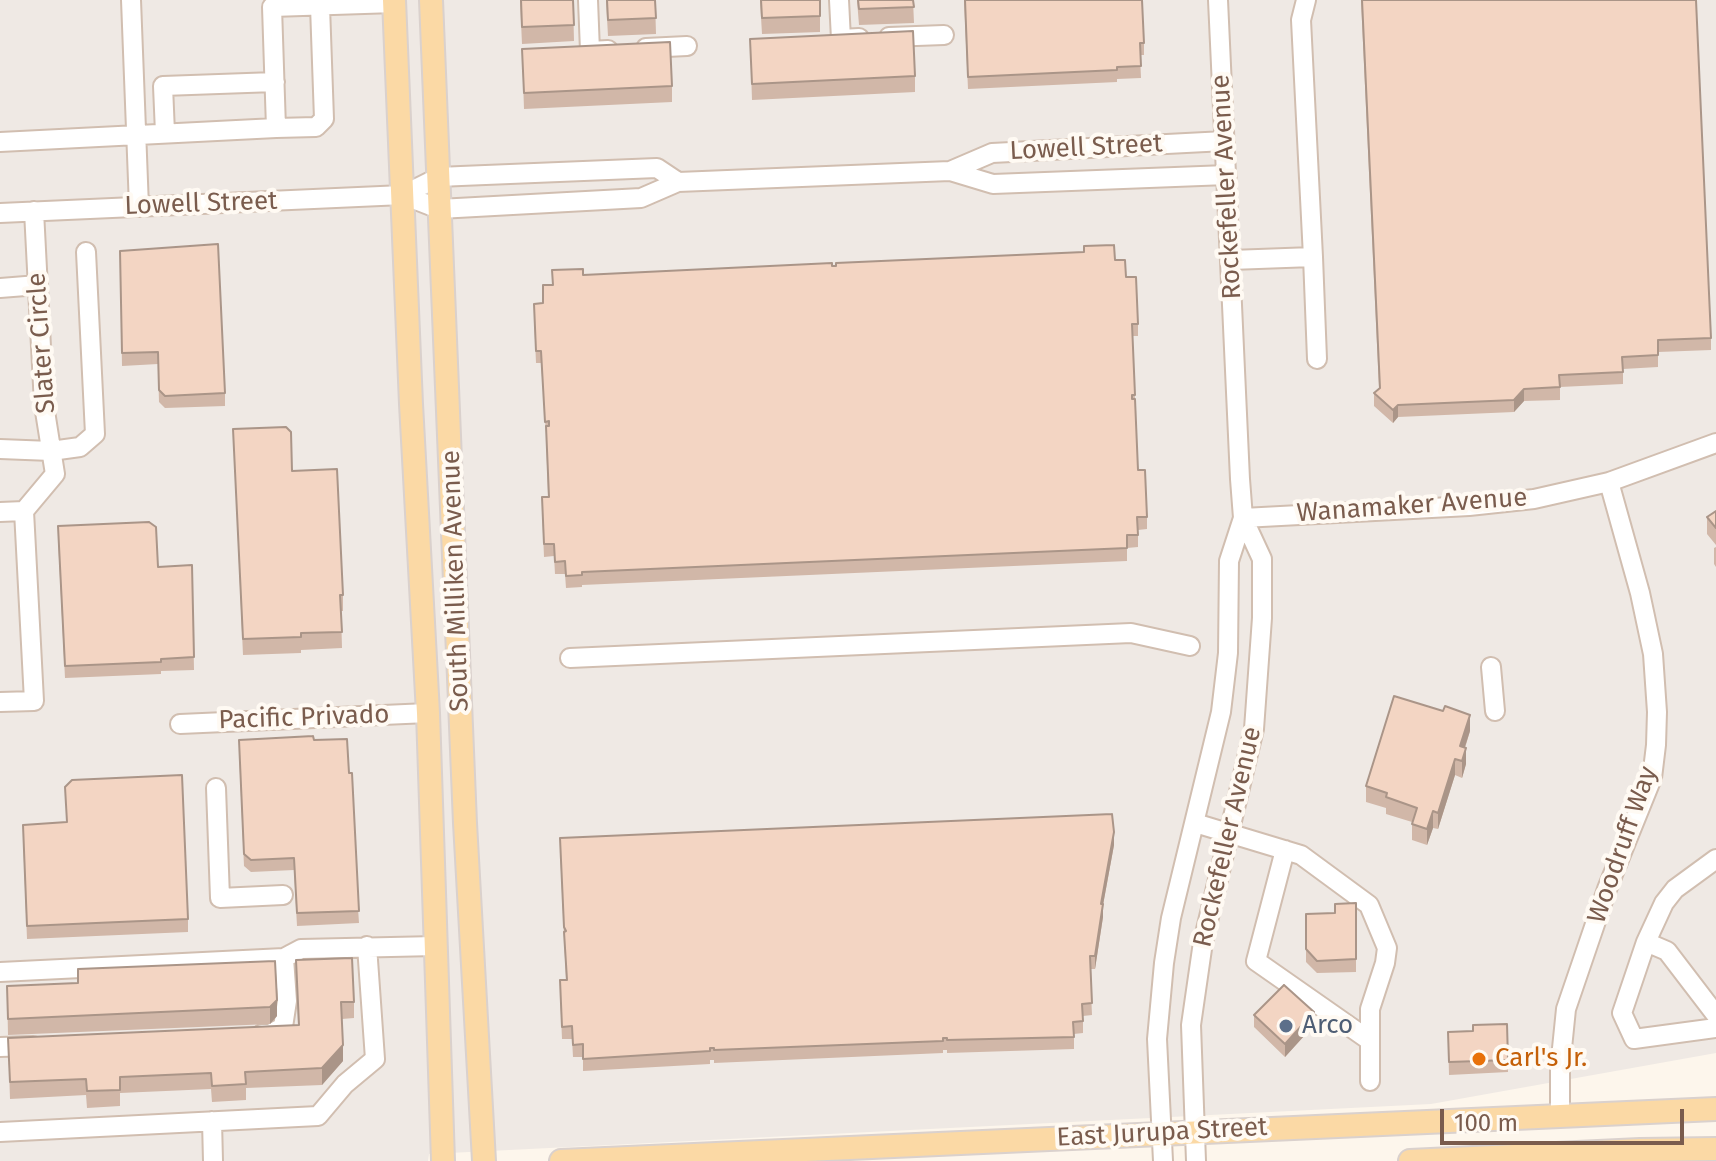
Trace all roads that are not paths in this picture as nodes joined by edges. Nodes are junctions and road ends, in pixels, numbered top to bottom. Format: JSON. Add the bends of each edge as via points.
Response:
{"nodes":[{"id":1,"x":131,"y":0,"type":"edge"},
{"id":2,"x":431,"y":0,"type":"edge"},
{"id":3,"x":588,"y":0,"type":"edge"},
{"id":4,"x":839,"y":0,"type":"edge"},
{"id":5,"x":1218,"y":0,"type":"edge"},
{"id":6,"x":1306,"y":0,"type":"edge"},
{"id":7,"x":394,"y":2,"type":"edge"},
{"id":8,"x":320,"y":6,"type":"junction"},
{"id":9,"x":944,"y":35,"type":"dead end"},
{"id":10,"x":687,"y":46,"type":"dead end"},
{"id":11,"x":275,"y":82,"type":"junction"},
{"id":12,"x":276,"y":128,"type":"junction"},
{"id":13,"x":165,"y":133,"type":"junction"},
{"id":14,"x":136,"y":135,"type":"junction"},
{"id":15,"x":1225,"y":141,"type":"junction"},
{"id":16,"x":0,"y":142,"type":"edge"},
{"id":17,"x":950,"y":171,"type":"junction"},
{"id":18,"x":1227,"y":175,"type":"junction"},
{"id":19,"x":439,"y":177,"type":"junction"},
{"id":20,"x":678,"y":182,"type":"junction"},
{"id":21,"x":403,"y":195,"type":"junction"},
{"id":22,"x":139,"y":207,"type":"junction"},
{"id":23,"x":439,"y":209,"type":"junction"},
{"id":24,"x":34,"y":211,"type":"junction"},
{"id":25,"x":0,"y":213,"type":"edge"},
{"id":26,"x":86,"y":252,"type":"dead end"},
{"id":27,"x":1313,"y":257,"type":"junction"},
{"id":28,"x":1231,"y":260,"type":"junction"},
{"id":29,"x":38,"y":285,"type":"junction"},
{"id":30,"x":0,"y":288,"type":"edge"},
{"id":31,"x":1317,"y":359,"type":"dead end"},
{"id":32,"x":1716,"y":443,"type":"edge"},
{"id":33,"x":0,"y":449,"type":"edge"},
{"id":34,"x":51,"y":451,"type":"junction"},
{"id":35,"x":1609,"y":482,"type":"junction"},
{"id":36,"x":24,"y":511,"type":"junction"},
{"id":37,"x":0,"y":512,"type":"edge"},
{"id":38,"x":1243,"y":518,"type":"junction"},
{"id":39,"x":1190,"y":646,"type":"dead end"},
{"id":40,"x":570,"y":658,"type":"dead end"},
{"id":41,"x":1491,"y":667,"type":"dead end"},
{"id":42,"x":0,"y":702,"type":"edge"},
{"id":43,"x":1495,"y":711,"type":"dead end"},
{"id":44,"x":428,"y":713,"type":"junction"},
{"id":45,"x":180,"y":724,"type":"dead end"},
{"id":46,"x":216,"y":788,"type":"dead end"},
{"id":47,"x":1195,"y":823,"type":"junction"},
{"id":48,"x":1228,"y":832,"type":"junction"},
{"id":49,"x":1285,"y":850,"type":"junction"},
{"id":50,"x":1716,"y":859,"type":"edge"},
{"id":51,"x":283,"y":895,"type":"dead end"},
{"id":52,"x":1646,"y":942,"type":"junction"},
{"id":53,"x":367,"y":946,"type":"junction"},
{"id":54,"x":436,"y":946,"type":"junction"},
{"id":55,"x":284,"y":958,"type":"junction"},
{"id":56,"x":0,"y":972,"type":"edge"},
{"id":57,"x":1716,"y":1015,"type":"edge"},
{"id":58,"x":1716,"y":1028,"type":"edge"},
{"id":59,"x":238,"y":1036,"type":"edge"},
{"id":60,"x":1369,"y":1040,"type":"junction"},
{"id":61,"x":48,"y":1045,"type":"edge"},
{"id":62,"x":0,"y":1047,"type":"edge"},
{"id":63,"x":1370,"y":1081,"type":"dead end"},
{"id":64,"x":1716,"y":1109,"type":"edge"},
{"id":65,"x":1560,"y":1114,"type":"junction"},
{"id":66,"x":212,"y":1121,"type":"junction"},
{"id":67,"x":0,"y":1132,"type":"edge"},
{"id":68,"x":1194,"y":1132,"type":"junction"},
{"id":69,"x":1161,"y":1133,"type":"junction"},
{"id":70,"x":1716,"y":1149,"type":"edge"},
{"id":71,"x":213,"y":1161,"type":"edge"},
{"id":72,"x":443,"y":1161,"type":"edge"},
{"id":73,"x":484,"y":1161,"type":"edge"},
{"id":74,"x":561,"y":1161,"type":"edge"},
{"id":75,"x":1163,"y":1161,"type":"edge"},
{"id":76,"x":1196,"y":1161,"type":"edge"},
{"id":77,"x":1410,"y":1161,"type":"edge"}],
"edges":[{"from":1,"to":14,"type":"street"},
{"from":2,"to":19,"type":"main road","name":"South Milliken Avenue"},
{"from":3,"to":10,"type":"street","via":[[590,51]]},
{"from":4,"to":9,"type":"street","via":[[841,39]]},
{"from":5,"to":15,"type":"street","name":"Rockefeller Avenue"},
{"from":6,"to":27,"type":"street","via":[[1301,20]]},
{"from":7,"to":8,"type":"street"},
{"from":7,"to":21,"type":"main road","name":"South Milliken Avenue"},
{"from":8,"to":11,"type":"street","via":[[272,7]]},
{"from":8,"to":12,"type":"street","via":[[324,119],[316,127]]},
{"from":11,"to":12,"type":"street"},
{"from":11,"to":13,"type":"street","via":[[163,86]]},
{"from":12,"to":13,"type":"street"},
{"from":13,"to":14,"type":"street"},
{"from":14,"to":16,"type":"street"},
{"from":14,"to":22,"type":"street"},
{"from":15,"to":17,"type":"street","name":"Lowell Street","via":[[992,153]]},
{"from":15,"to":18,"type":"street","name":"Rockefeller Avenue"},
{"from":17,"to":18,"type":"street","name":"Lowell Street","via":[[993,184]]},
{"from":17,"to":20,"type":"street","name":"Lowell Street"},
{"from":18,"to":28,"type":"street","name":"Rockefeller Avenue"},
{"from":19,"to":20,"type":"street","name":"Lowell Street","via":[[657,168]]},
{"from":19,"to":21,"type":"street","name":"Lowell Street"},
{"from":19,"to":23,"type":"main road","name":"South Milliken Avenue"},
{"from":20,"to":23,"type":"street","name":"Lowell Street","via":[[641,198]]},
{"from":21,"to":22,"type":"street","name":"Lowell Street"},
{"from":21,"to":23,"type":"street","name":"Lowell Street"},
{"from":21,"to":44,"type":"main road","name":"South Milliken Avenue"},
{"from":22,"to":24,"type":"street","name":"Lowell Street"},
{"from":23,"to":73,"type":"main road","name":"South Milliken Avenue"},
{"from":24,"to":25,"type":"street","name":"Lowell Street"},
{"from":24,"to":29,"type":"street","name":"Slater Circle"},
{"from":26,"to":34,"type":"street","via":[[95,434],[80,447]]},
{"from":27,"to":28,"type":"street"},
{"from":27,"to":31,"type":"street"},
{"from":28,"to":38,"type":"street","name":"Rockefeller Avenue"},
{"from":29,"to":30,"type":"street"},
{"from":29,"to":34,"type":"street","name":"Slater Circle"},
{"from":32,"to":35,"type":"street","name":"Wanamaker Avenue"},
{"from":33,"to":34,"type":"street"},
{"from":34,"to":36,"type":"street","name":"Slater Circle","via":[[55,474]]},
{"from":35,"to":38,"type":"street","name":"Wanamaker Avenue","via":[[1534,499],[1469,506]]},
{"from":35,"to":65,"type":"street","name":"Woodruff Way","via":[[1653,654],[1656,745],[1652,778],[1566,1009]]},
{"from":36,"to":37,"type":"street"},
{"from":36,"to":42,"type":"street","via":[[34,701]]},
{"from":38,"to":47,"type":"street","name":"Rockefeller Avenue","via":[[1229,561],[1221,712]]},
{"from":38,"to":48,"type":"street","name":"Rockefeller Avenue","via":[[1262,559],[1260,664],[1254,729]]},
{"from":39,"to":40,"type":"street","via":[[1131,633]]},
{"from":41,"to":43,"type":"street"},
{"from":44,"to":45,"type":"street","name":"Pacific Privado"},
{"from":44,"to":54,"type":"main road","name":"South Milliken Avenue"},
{"from":46,"to":51,"type":"street","via":[[220,898]]},
{"from":47,"to":48,"type":"street"},
{"from":47,"to":69,"type":"street","name":"Rockefeller Avenue","via":[[1164,963],[1157,1039]]},
{"from":48,"to":49,"type":"street"},
{"from":48,"to":68,"type":"street","name":"Rockefeller Avenue","via":[[1191,1025]]},
{"from":49,"to":60,"type":"street","via":[[1301,855],[1369,905],[1387,948],[1370,1009]]},
{"from":49,"to":60,"type":"street","via":[[1256,961]]},
{"from":50,"to":52,"type":"street","via":[[1669,896]]},
{"from":52,"to":57,"type":"street","via":[[1667,951]]},
{"from":52,"to":58,"type":"street","via":[[1622,1013],[1634,1039]]},
{"from":53,"to":54,"type":"street"},
{"from":53,"to":55,"type":"street","via":[[301,949]]},
{"from":53,"to":66,"type":"street","via":[[375,1059],[318,1116]]},
{"from":54,"to":72,"type":"main road","name":"South Milliken Avenue"},
{"from":55,"to":56,"type":"street"},
{"from":55,"to":59,"type":"street","via":[[283,1027],[270,1034]]},
{"from":60,"to":63,"type":"street"},
{"from":61,"to":62,"type":"street"},
{"from":64,"to":65,"type":"main road","name":"East Jurupa Street"},
{"from":65,"to":68,"type":"main road","name":"East Jurupa Street"},
{"from":66,"to":67,"type":"street"},
{"from":66,"to":71,"type":"street"},
{"from":68,"to":69,"type":"main road","name":"East Jurupa Street"},
{"from":68,"to":76,"type":"street","name":"Rockefeller Avenue"},
{"from":69,"to":74,"type":"main road","name":"East Jurupa Street"},
{"from":69,"to":75,"type":"street","name":"Rockefeller Avenue"},
{"from":70,"to":77,"type":"main road"}]}
